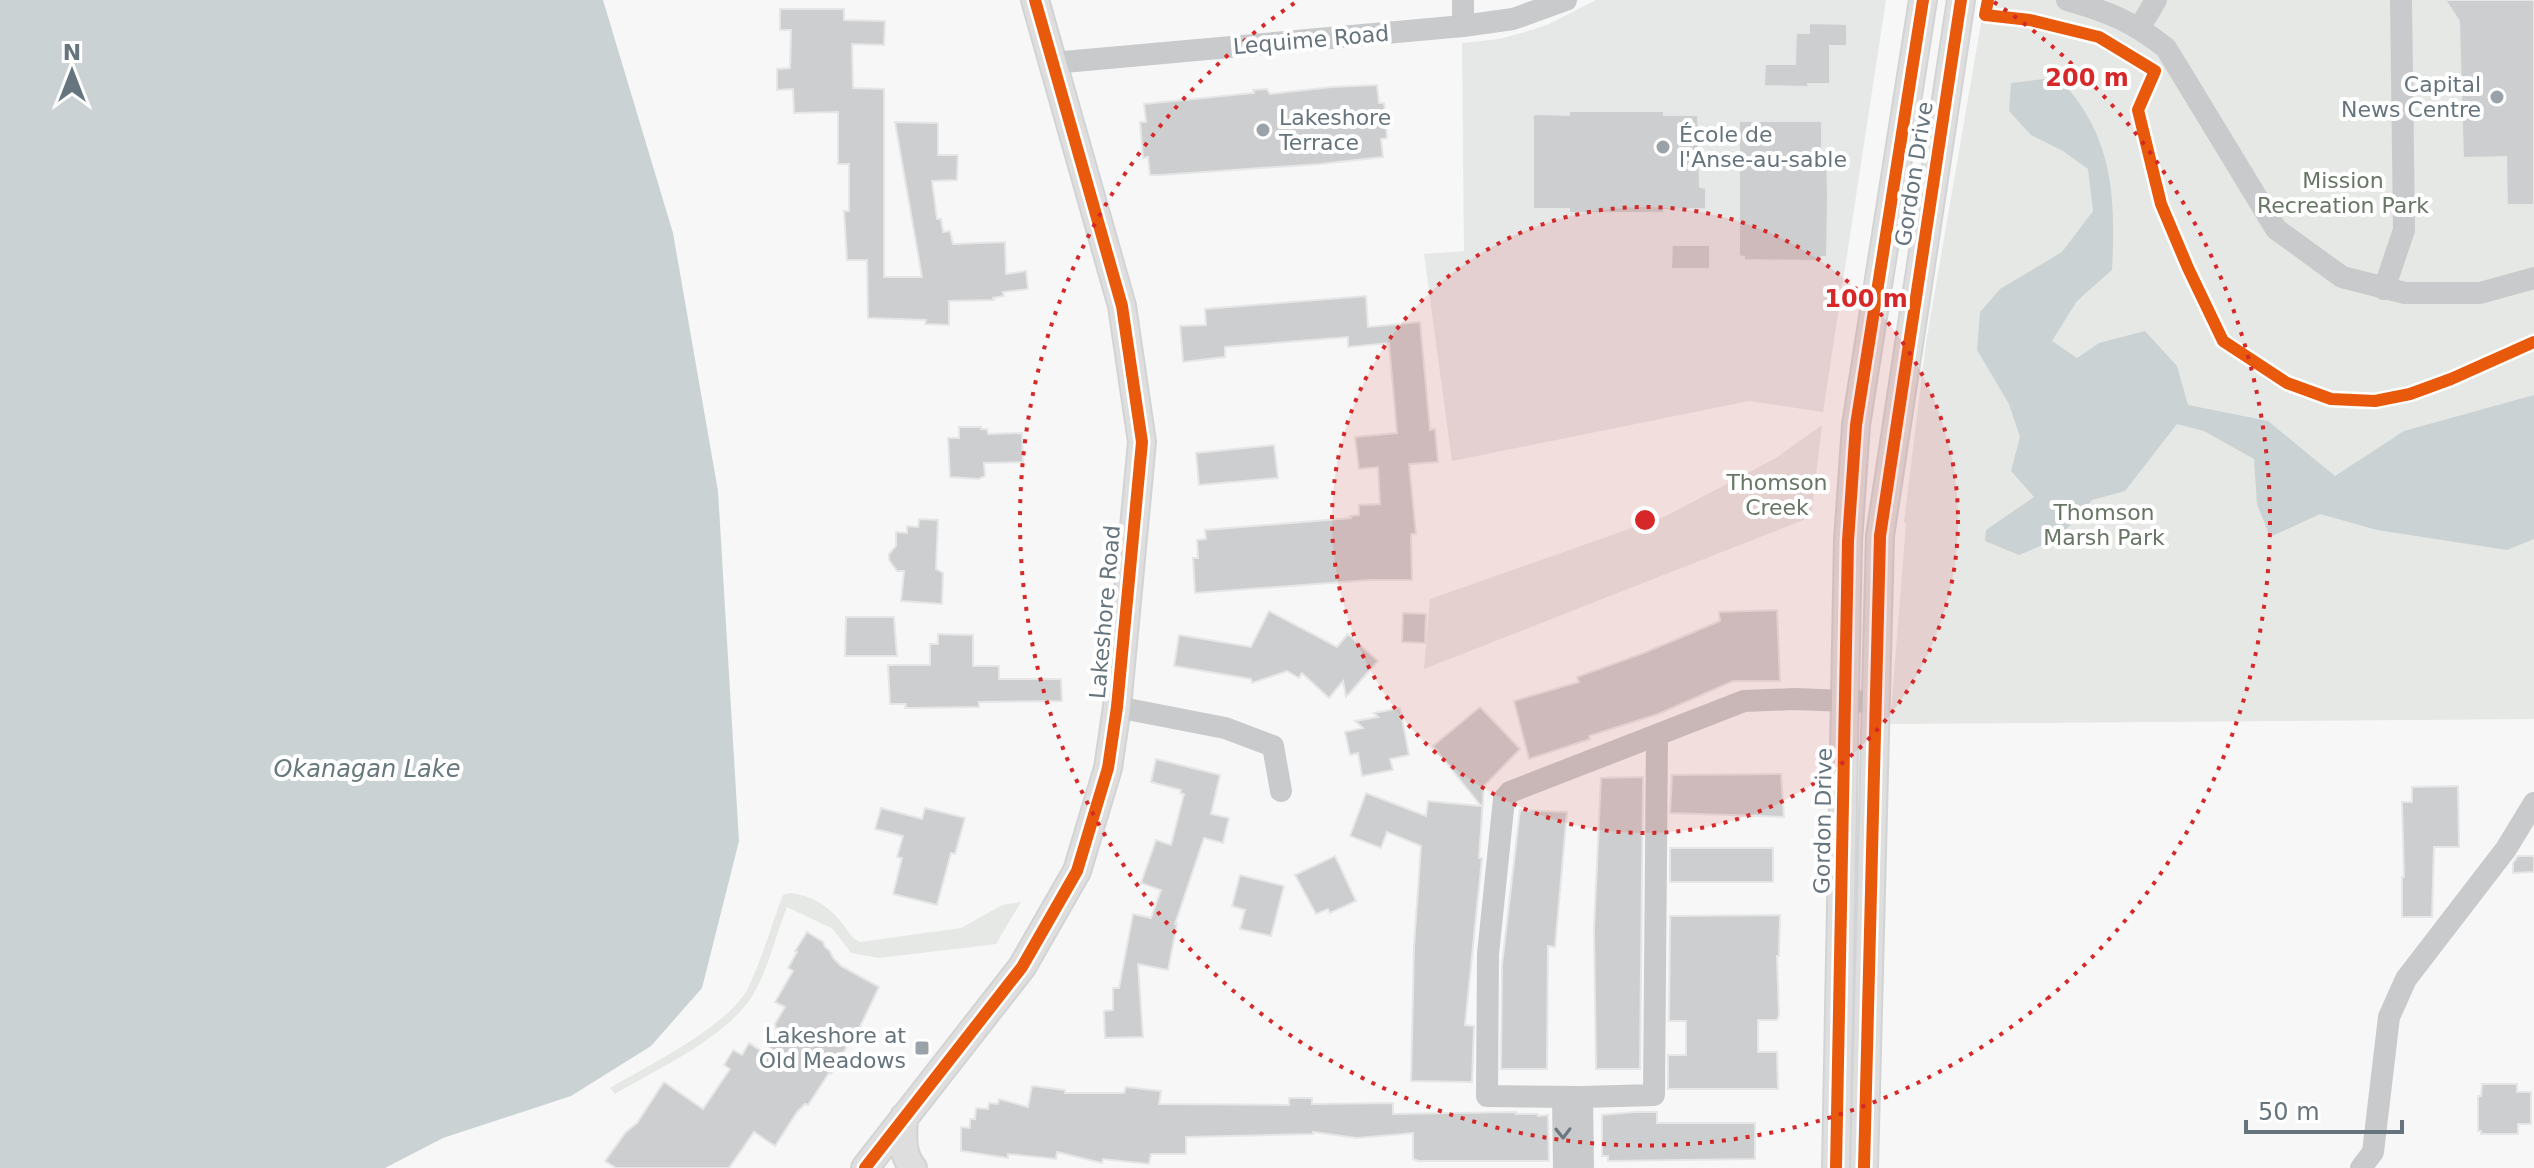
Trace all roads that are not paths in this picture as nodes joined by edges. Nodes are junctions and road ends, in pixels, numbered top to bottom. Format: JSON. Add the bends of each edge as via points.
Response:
{"nodes":[{"id":1,"x":1035,"y":0,"type":"edge"},
{"id":2,"x":1463,"y":0,"type":"edge"},
{"id":3,"x":1566,"y":0,"type":"edge"},
{"id":4,"x":1923,"y":0,"type":"edge"},
{"id":5,"x":1961,"y":0,"type":"edge"},
{"id":6,"x":2067,"y":0,"type":"edge"},
{"id":7,"x":2156,"y":0,"type":"edge"},
{"id":8,"x":2401,"y":0,"type":"edge"},
{"id":9,"x":1463,"y":26,"type":"junction"},
{"id":10,"x":2140,"y":27,"type":"junction"},
{"id":11,"x":1053,"y":63,"type":"junction"},
{"id":12,"x":2534,"y":278,"type":"edge"},
{"id":13,"x":2384,"y":289,"type":"junction"},
{"id":14,"x":1845,"y":702,"type":"junction"},
{"id":15,"x":1875,"y":702,"type":"junction"},
{"id":16,"x":1117,"y":707,"type":"junction"},
{"id":17,"x":1657,"y":735,"type":"junction"},
{"id":18,"x":1281,"y":791,"type":"dead end"},
{"id":19,"x":2534,"y":803,"type":"edge"},
{"id":20,"x":1572,"y":1097,"type":"junction"},
{"id":21,"x":904,"y":1117,"type":"junction"},
{"id":22,"x":869,"y":1167,"type":"edge"},
{"id":23,"x":913,"y":1168,"type":"edge"},
{"id":24,"x":1564,"y":1168,"type":"edge"},
{"id":25,"x":1583,"y":1168,"type":"edge"},
{"id":26,"x":1836,"y":1168,"type":"edge"},
{"id":27,"x":1864,"y":1168,"type":"edge"},
{"id":28,"x":2361,"y":1168,"type":"edge"}],
"edges":[{"from":1,"to":11,"type":"main road","name":"Lakeshore Road"},
{"from":2,"to":9,"type":"street"},
{"from":3,"to":9,"type":"street","name":"Lequime Road","via":[[1513,19]]},
{"from":4,"to":14,"type":"main road","name":"Gordon Drive","via":[[1856,425]]},
{"from":5,"to":15,"type":"main road","name":"Gordon Drive","via":[[1880,536]]},
{"from":6,"to":10,"type":"street"},
{"from":7,"to":10,"type":"street"},
{"from":8,"to":13,"type":"street","via":[[2404,230]]},
{"from":9,"to":11,"type":"street","name":"Lequime Road"},
{"from":10,"to":13,"type":"street","via":[[2166,48],[2276,229],[2342,277]]},
{"from":11,"to":16,"type":"main road","name":"Lakeshore Road","via":[[1122,306],[1142,442]]},
{"from":12,"to":13,"type":"street","via":[[2480,293]]},
{"from":14,"to":15,"type":"street"},
{"from":14,"to":17,"type":"street","via":[[1744,701]]},
{"from":14,"to":26,"type":"main road","name":"Gordon Drive"},
{"from":15,"to":27,"type":"main road","name":"Gordon Drive"},
{"from":16,"to":18,"type":"street","via":[[1225,728],[1273,746]]},
{"from":16,"to":21,"type":"main road","name":"Lakeshore Road","via":[[1108,768],[1077,871],[1022,967]]},
{"from":17,"to":20,"type":"street","via":[[1654,1095]]},
{"from":17,"to":20,"type":"street","via":[[1510,792],[1504,799],[1488,954],[1487,1096]]},
{"from":19,"to":28,"type":"street","via":[[2506,849],[2406,979],[2389,1017],[2373,1152]]},
{"from":20,"to":24,"type":"street","one_way":true},
{"from":20,"to":25,"type":"street"},
{"from":21,"to":22,"type":"main road","name":"Lakeshore Road"},
{"from":21,"to":23,"type":"main road","via":[[903,1142]]}]}
